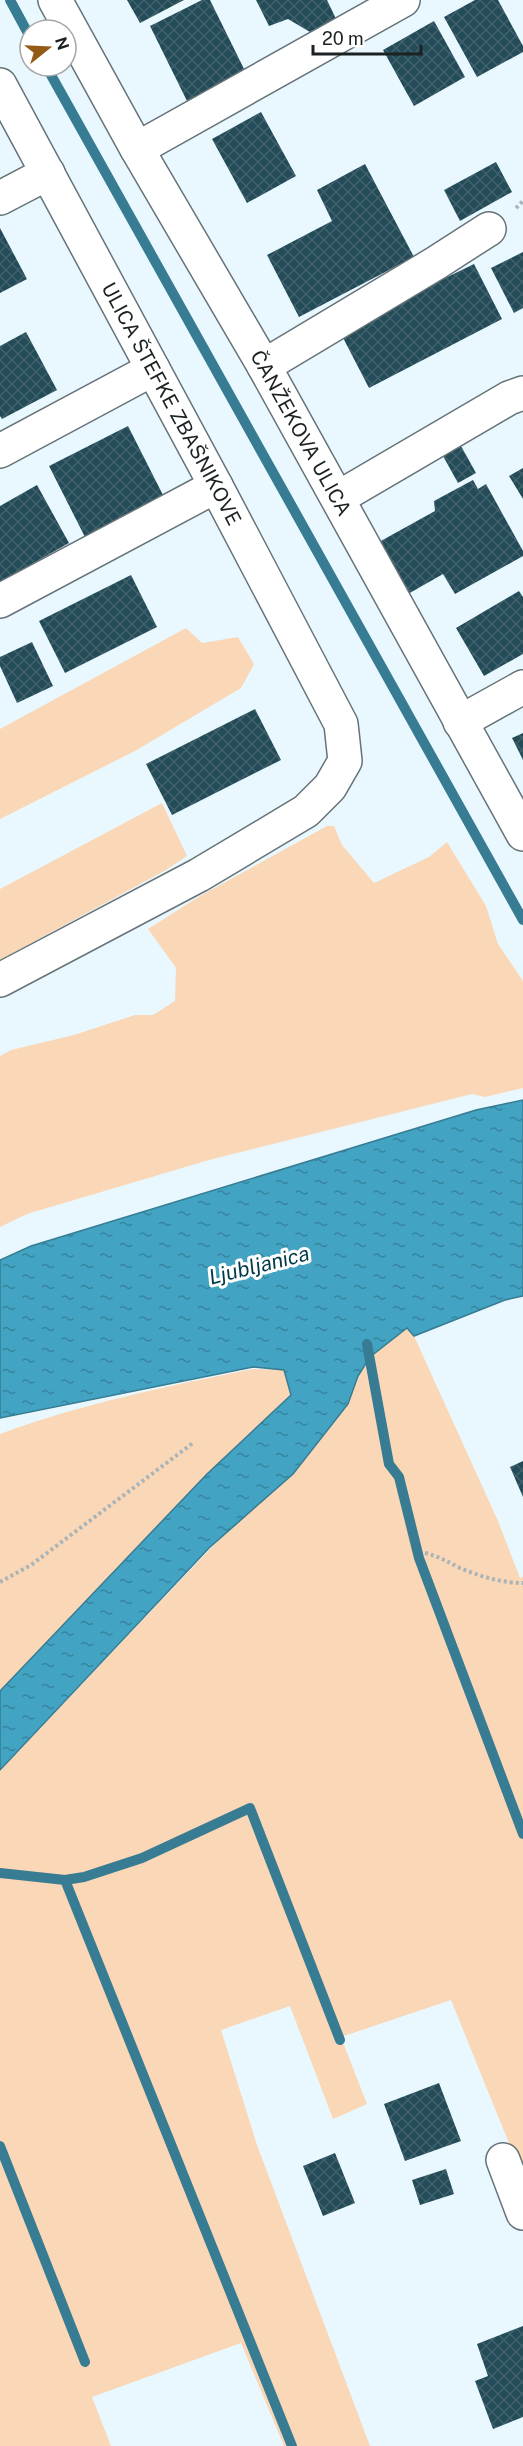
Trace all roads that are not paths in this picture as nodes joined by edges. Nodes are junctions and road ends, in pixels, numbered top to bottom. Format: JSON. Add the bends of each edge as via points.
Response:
{"nodes":[{"id":1,"x":55,"y":0,"type":"edge"},
{"id":2,"x":403,"y":0,"type":"edge"},
{"id":3,"x":0,"y":85,"type":"edge"},
{"id":4,"x":137,"y":149,"type":"junction"},
{"id":5,"x":48,"y":173,"type":"junction"},
{"id":6,"x":0,"y":198,"type":"edge"},
{"id":7,"x":489,"y":229,"type":"dead end"},
{"id":8,"x":264,"y":366,"type":"junction"},
{"id":9,"x":153,"y":369,"type":"junction"},
{"id":10,"x":523,"y":393,"type":"edge"},
{"id":11,"x":0,"y":451,"type":"edge"},
{"id":12,"x":216,"y":486,"type":"junction"},
{"id":13,"x":338,"y":498,"type":"junction"},
{"id":14,"x":0,"y":600,"type":"edge"},
{"id":15,"x":523,"y":687,"type":"edge"},
{"id":16,"x":460,"y":722,"type":"junction"},
{"id":17,"x":523,"y":834,"type":"edge"},
{"id":18,"x":0,"y":980,"type":"edge"},
{"id":19,"x":503,"y":2160,"type":"dead end"},
{"id":20,"x":523,"y":2213,"type":"edge"}],
"edges":[{"from":1,"to":4,"type":"street","name":"ČANŽEKOVA ULICA"},
{"from":2,"to":4,"type":"street"},
{"from":3,"to":5,"type":"street","name":"ULICA ŠTEFKE ZBAŠNIKOVE"},
{"from":4,"to":8,"type":"street","name":"ČANŽEKOVA ULICA"},
{"from":5,"to":6,"type":"street"},
{"from":5,"to":9,"type":"street","name":"ULICA ŠTEFKE ZBAŠNIKOVE"},
{"from":7,"to":8,"type":"street"},
{"from":8,"to":13,"type":"street","name":"ČANŽEKOVA ULICA"},
{"from":9,"to":11,"type":"street"},
{"from":9,"to":12,"type":"street","name":"ULICA ŠTEFKE ZBAŠNIKOVE"},
{"from":10,"to":13,"type":"street"},
{"from":12,"to":14,"type":"street"},
{"from":12,"to":18,"type":"street","name":"ULICA ŠTEFKE ZBAŠNIKOVE","via":[[341,724],[345,761],[330,787],[306,811],[199,875]]},
{"from":13,"to":16,"type":"street","name":"ČANŽEKOVA ULICA"},
{"from":15,"to":16,"type":"street"},
{"from":16,"to":17,"type":"street","name":"ČANŽEKOVA ULICA"},
{"from":19,"to":20,"type":"street"}]}
